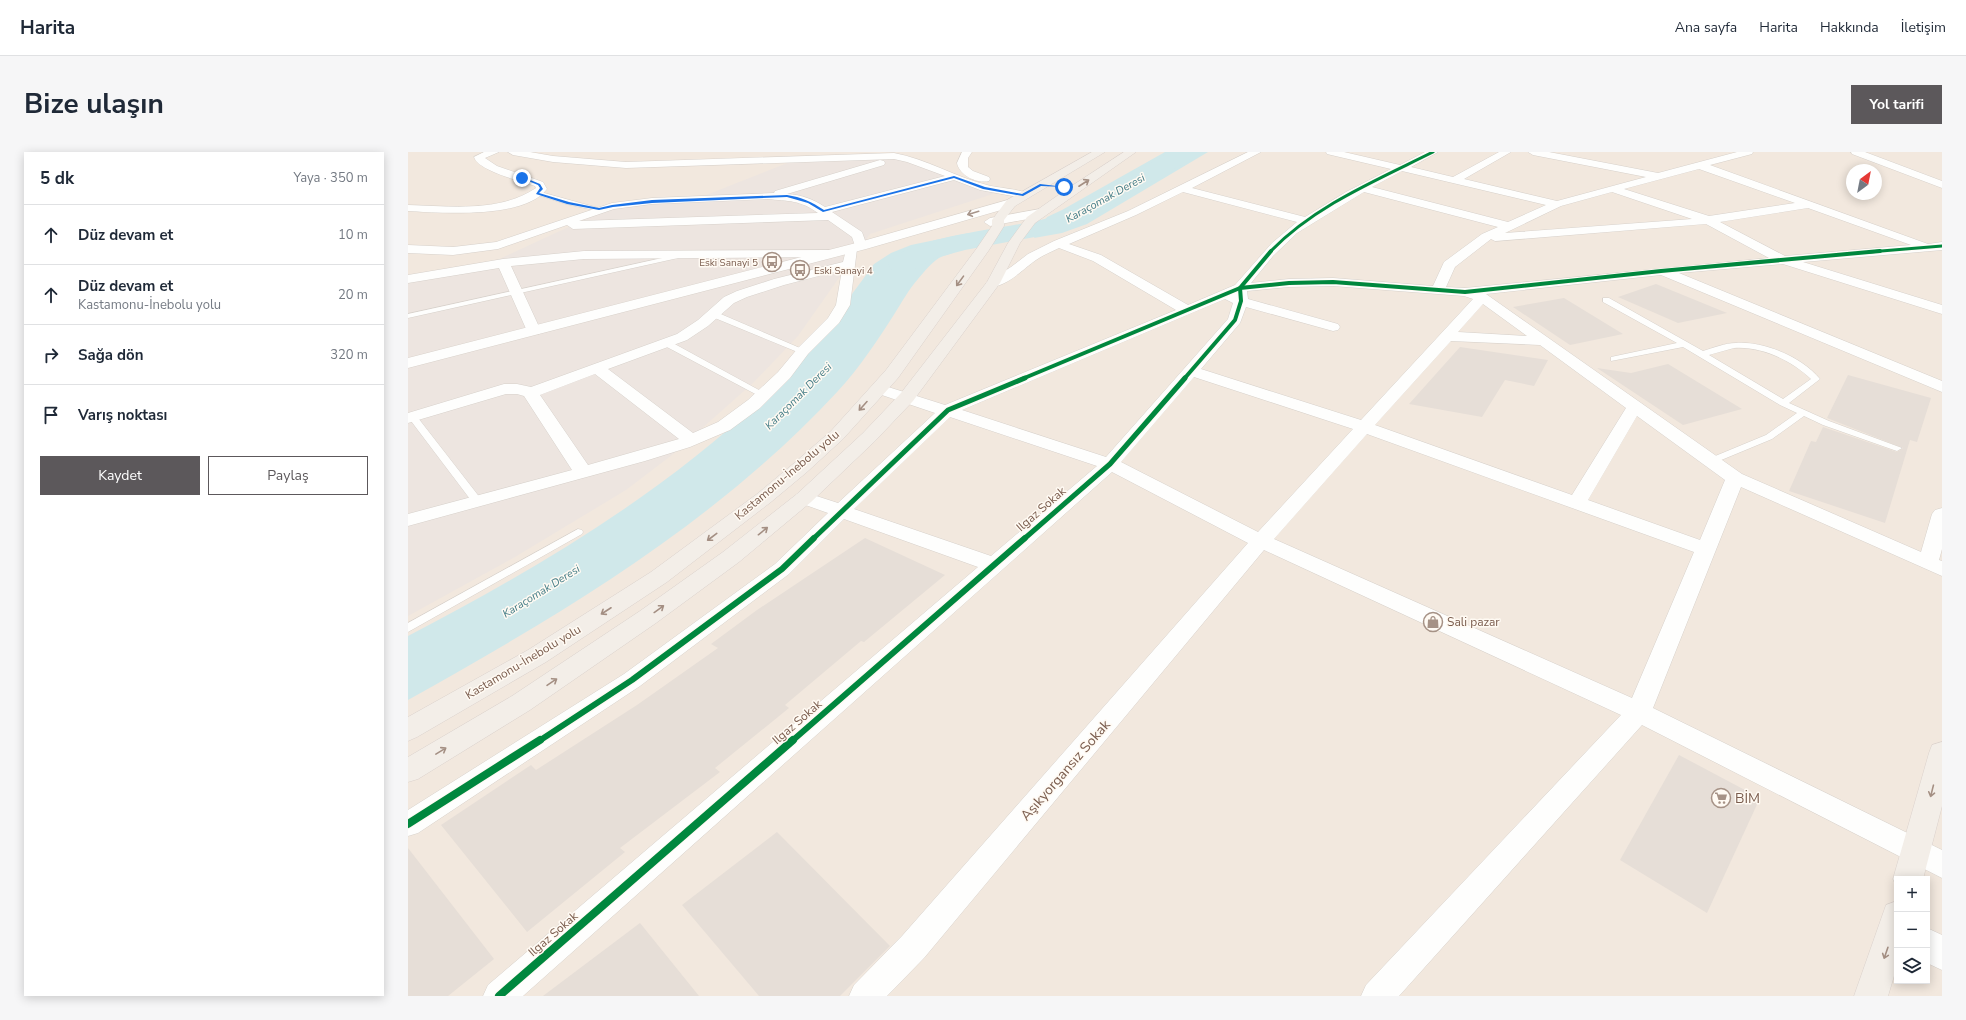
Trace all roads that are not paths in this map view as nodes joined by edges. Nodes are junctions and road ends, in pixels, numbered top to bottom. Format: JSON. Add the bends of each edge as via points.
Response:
{"nodes":[{"id":1,"x":494,"y":152,"type":"edge"},
{"id":2,"x":514,"y":152,"type":"edge"},
{"id":3,"x":593,"y":152,"type":"edge"},
{"id":4,"x":967,"y":152,"type":"edge"},
{"id":5,"x":1100,"y":152,"type":"edge"},
{"id":6,"x":1131,"y":152,"type":"edge"},
{"id":7,"x":1256,"y":152,"type":"edge"},
{"id":8,"x":1331,"y":152,"type":"edge"},
{"id":9,"x":1433,"y":152,"type":"edge"},
{"id":10,"x":1506,"y":152,"type":"edge"},
{"id":11,"x":1533,"y":152,"type":"edge"},
{"id":12,"x":1745,"y":152,"type":"edge"},
{"id":13,"x":1856,"y":152,"type":"edge"},
{"id":14,"x":1603,"y":156,"type":"dead end"},
{"id":15,"x":901,"y":157,"type":"junction"},
{"id":16,"x":566,"y":161,"type":"junction"},
{"id":17,"x":1592,"y":163,"type":"junction"},
{"id":18,"x":1699,"y":165,"type":"junction"},
{"id":19,"x":1074,"y":166,"type":"junction"},
{"id":20,"x":1402,"y":167,"type":"junction"},
{"id":21,"x":1103,"y":170,"type":"junction"},
{"id":22,"x":1936,"y":171,"type":"dead end"},
{"id":23,"x":1658,"y":176,"type":"junction"},
{"id":24,"x":954,"y":177,"type":"junction"},
{"id":25,"x":1926,"y":178,"type":"junction"},
{"id":26,"x":1455,"y":180,"type":"junction"},
{"id":27,"x":1942,"y":185,"type":"edge"},
{"id":28,"x":1037,"y":187,"type":"junction"},
{"id":29,"x":1362,"y":188,"type":"junction"},
{"id":30,"x":1183,"y":189,"type":"junction"},
{"id":31,"x":1612,"y":189,"type":"junction"},
{"id":32,"x":1070,"y":191,"type":"junction"},
{"id":33,"x":537,"y":193,"type":"junction"},
{"id":34,"x":1023,"y":195,"type":"junction"},
{"id":35,"x":767,"y":196,"type":"junction"},
{"id":36,"x":1011,"y":203,"type":"junction"},
{"id":37,"x":1556,"y":204,"type":"junction"},
{"id":38,"x":1810,"y":204,"type":"junction"},
{"id":39,"x":408,"y":208,"type":"edge"},
{"id":40,"x":599,"y":209,"type":"junction"},
{"id":41,"x":827,"y":214,"type":"junction"},
{"id":42,"x":1036,"y":217,"type":"junction"},
{"id":43,"x":1708,"y":220,"type":"junction"},
{"id":44,"x":1307,"y":221,"type":"junction"},
{"id":45,"x":998,"y":223,"type":"junction"},
{"id":46,"x":552,"y":226,"type":"junction"},
{"id":47,"x":1509,"y":226,"type":"junction"},
{"id":48,"x":532,"y":233,"type":"junction"},
{"id":49,"x":1486,"y":237,"type":"junction"},
{"id":50,"x":1058,"y":244,"type":"junction"},
{"id":51,"x":1936,"y":247,"type":"edge"},
{"id":52,"x":408,"y":249,"type":"edge"},
{"id":53,"x":854,"y":253,"type":"junction"},
{"id":54,"x":693,"y":254,"type":"junction"},
{"id":55,"x":830,"y":254,"type":"junction"},
{"id":56,"x":1783,"y":260,"type":"junction"},
{"id":57,"x":503,"y":263,"type":"junction"},
{"id":58,"x":465,"y":270,"type":"junction"},
{"id":59,"x":1662,"y":271,"type":"junction"},
{"id":60,"x":408,"y":279,"type":"edge"},
{"id":61,"x":992,"y":283,"type":"junction"},
{"id":62,"x":1438,"y":290,"type":"junction"},
{"id":63,"x":1465,"y":292,"type":"junction"},
{"id":64,"x":517,"y":293,"type":"junction"},
{"id":65,"x":1240,"y":295,"type":"junction"},
{"id":66,"x":1482,"y":297,"type":"junction"},
{"id":67,"x":1606,"y":300,"type":"dead end"},
{"id":68,"x":1187,"y":310,"type":"junction"},
{"id":69,"x":1942,"y":310,"type":"edge"},
{"id":70,"x":713,"y":314,"type":"junction"},
{"id":71,"x":408,"y":316,"type":"edge"},
{"id":72,"x":1334,"y":327,"type":"dead end"},
{"id":73,"x":534,"y":331,"type":"junction"},
{"id":74,"x":1447,"y":336,"type":"junction"},
{"id":75,"x":1543,"y":341,"type":"junction"},
{"id":76,"x":668,"y":344,"type":"junction"},
{"id":77,"x":1684,"y":344,"type":"junction"},
{"id":78,"x":803,"y":350,"type":"junction"},
{"id":79,"x":1702,"y":354,"type":"junction"},
{"id":80,"x":1614,"y":359,"type":"dead end"},
{"id":81,"x":408,"y":363,"type":"edge"},
{"id":82,"x":598,"y":369,"type":"junction"},
{"id":83,"x":1191,"y":371,"type":"junction"},
{"id":84,"x":1942,"y":387,"type":"edge"},
{"id":85,"x":879,"y":389,"type":"junction"},
{"id":86,"x":530,"y":393,"type":"junction"},
{"id":87,"x":764,"y":395,"type":"junction"},
{"id":88,"x":907,"y":397,"type":"junction"},
{"id":89,"x":1782,"y":403,"type":"junction"},
{"id":90,"x":1635,"y":406,"type":"junction"},
{"id":91,"x":948,"y":410,"type":"junction"},
{"id":92,"x":1803,"y":413,"type":"junction"},
{"id":93,"x":410,"y":417,"type":"edge"},
{"id":94,"x":1364,"y":428,"type":"junction"},
{"id":95,"x":691,"y":440,"type":"junction"},
{"id":96,"x":1897,"y":448,"type":"dead end"},
{"id":97,"x":1711,"y":461,"type":"junction"},
{"id":98,"x":1110,"y":464,"type":"junction"},
{"id":99,"x":583,"y":472,"type":"junction"},
{"id":100,"x":1735,"y":478,"type":"junction"},
{"id":101,"x":804,"y":498,"type":"junction"},
{"id":102,"x":477,"y":501,"type":"junction"},
{"id":103,"x":1577,"y":503,"type":"junction"},
{"id":104,"x":841,"y":512,"type":"junction"},
{"id":105,"x":1942,"y":514,"type":"edge"},
{"id":106,"x":408,"y":520,"type":"edge"},
{"id":107,"x":578,"y":532,"type":"dead end"},
{"id":108,"x":1261,"y":541,"type":"junction"},
{"id":109,"x":1706,"y":549,"type":"junction"},
{"id":110,"x":994,"y":565,"type":"junction"},
{"id":111,"x":1935,"y":566,"type":"edge"},
{"id":112,"x":408,"y":628,"type":"edge"},
{"id":113,"x":1639,"y":712,"type":"junction"},
{"id":114,"x":408,"y":730,"type":"edge"},
{"id":115,"x":1942,"y":753,"type":"edge"},
{"id":116,"x":408,"y":771,"type":"edge"},
{"id":117,"x":408,"y":824,"type":"edge"},
{"id":118,"x":1917,"y":851,"type":"junction"},
{"id":119,"x":1942,"y":865,"type":"edge"},
{"id":120,"x":1909,"y":876,"type":"edge"},
{"id":121,"x":1894,"y":927,"type":"edge"},
{"id":122,"x":1930,"y":946,"type":"edge"},
{"id":123,"x":1942,"y":954,"type":"edge"},
{"id":124,"x":499,"y":996,"type":"edge"},
{"id":125,"x":865,"y":996,"type":"edge"},
{"id":126,"x":1377,"y":996,"type":"edge"},
{"id":127,"x":1871,"y":996,"type":"edge"}],
"edges":[{"from":1,"to":33,"type":"street","via":[[479,157],[480,160],[493,168],[539,184],[542,189]]},
{"from":2,"to":16,"type":"street"},
{"from":3,"to":16,"type":"street"},
{"from":4,"to":28,"type":"street","via":[[963,157],[964,170],[983,178]]},
{"from":5,"to":19,"type":"main road","name":"Kastamonu-İnebolu yolu"},
{"from":6,"to":21,"type":"main road"},
{"from":7,"to":30,"type":"street"},
{"from":8,"to":20,"type":"street"},
{"from":9,"to":20,"type":"street"},
{"from":10,"to":26,"type":"street"},
{"from":11,"to":17,"type":"street"},
{"from":12,"to":18,"type":"street"},
{"from":13,"to":25,"type":"street"},
{"from":14,"to":17,"type":"street"},
{"from":15,"to":16,"type":"street","via":[[885,155],[654,165]]},
{"from":15,"to":24,"type":"street"},
{"from":15,"to":35,"type":"street"},
{"from":17,"to":23,"type":"street"},
{"from":18,"to":23,"type":"street"},
{"from":18,"to":38,"type":"street"},
{"from":19,"to":21,"type":"main road"},
{"from":19,"to":28,"type":"main road","name":"Kastamonu-İnebolu yolu"},
{"from":20,"to":26,"type":"street"},
{"from":20,"to":29,"type":"street"},
{"from":32,"to":21,"type":"main road","one_way":true},
{"from":22,"to":25,"type":"street"},
{"from":23,"to":31,"type":"street"},
{"from":24,"to":34,"type":"street","via":[[984,188]]},
{"from":24,"to":41,"type":"street"},
{"from":25,"to":27,"type":"street"},
{"from":26,"to":37,"type":"street"},
{"from":28,"to":32,"type":"main road","via":[[1058,186]]},
{"from":28,"to":34,"type":"main road","name":"Kastamonu-İnebolu yolu"},
{"from":29,"to":44,"type":"street"},
{"from":29,"to":47,"type":"street"},
{"from":30,"to":44,"type":"street"},
{"from":30,"to":50,"type":"street"},
{"from":31,"to":37,"type":"street"},
{"from":31,"to":43,"type":"street"},
{"from":32,"to":42,"type":"main road"},
{"from":33,"to":39,"type":"street","via":[[509,204],[478,210]]},
{"from":33,"to":40,"type":"lane"},
{"from":34,"to":36,"type":"main road","name":"Kastamonu-İnebolu yolu"},
{"from":35,"to":40,"type":"street","via":[[645,202]]},
{"from":35,"to":41,"type":"street","via":[[798,198],[810,202]]},
{"from":36,"to":45,"type":"main road","name":"Kastamonu-İnebolu yolu"},
{"from":36,"to":53,"type":"main road","one_way":true},
{"from":37,"to":47,"type":"street"},
{"from":38,"to":43,"type":"street"},
{"from":38,"to":51,"type":"street"},
{"from":40,"to":46,"type":"street"},
{"from":41,"to":46,"type":"street"},
{"from":41,"to":53,"type":"street","via":[[858,235]]},
{"from":42,"to":45,"type":"main road"},
{"from":42,"to":61,"type":"main road","via":[[1014,243]]},
{"from":43,"to":49,"type":"street","via":[[1500,238]]},
{"from":43,"to":56,"type":"street"},
{"from":44,"to":65,"type":"street","via":[[1275,249]]},
{"from":45,"to":53,"type":"main road"},
{"from":45,"to":85,"type":"main road","name":"Kastamonu-İnebolu yolu","one_way":true,"via":[[982,250]]},
{"from":46,"to":48,"type":"street"},
{"from":47,"to":49,"type":"street"},
{"from":48,"to":52,"type":"street","via":[[498,245],[469,250]]},
{"from":48,"to":58,"type":"street","via":[[521,242],[490,254]]},
{"from":49,"to":62,"type":"street","via":[[1449,265]]},
{"from":50,"to":61,"type":"street","via":[[1032,257],[1016,270]]},
{"from":50,"to":68,"type":"street","via":[[1097,258]]},
{"from":51,"to":56,"type":"street"},
{"from":53,"to":55,"type":"main road"},
{"from":53,"to":70,"type":"street","via":[[752,290],[729,300]]},
{"from":53,"to":78,"type":"street","via":[[843,304],[834,320]]},
{"from":54,"to":55,"type":"street"},
{"from":54,"to":57,"type":"street","via":[[584,255]]},
{"from":54,"to":64,"type":"lane"},
{"from":55,"to":73,"type":"main road"},
{"from":56,"to":59,"type":"street"},
{"from":56,"to":69,"type":"street"},
{"from":57,"to":58,"type":"street"},
{"from":57,"to":64,"type":"street"},
{"from":58,"to":60,"type":"street"},
{"from":59,"to":63,"type":"street"},
{"from":59,"to":84,"type":"street"},
{"from":61,"to":88,"type":"main road"},
{"from":62,"to":63,"type":"street"},
{"from":62,"to":65,"type":"street","via":[[1333,282],[1289,283]]},
{"from":63,"to":66,"type":"street"},
{"from":64,"to":71,"type":"lane"},
{"from":64,"to":73,"type":"street"},
{"from":65,"to":68,"type":"street","via":[[1225,294]]},
{"from":65,"to":72,"type":"street"},
{"from":65,"to":83,"type":"street","name":"Ilgaz Sokak","via":[[1235,320]]},
{"from":66,"to":74,"type":"street","name":"Aşıkyorgansız Sokak"},
{"from":66,"to":75,"type":"street"},
{"from":67,"to":77,"type":"lane"},
{"from":68,"to":91,"type":"street"},
{"from":70,"to":76,"type":"street"},
{"from":70,"to":78,"type":"lane"},
{"from":73,"to":81,"type":"main road"},
{"from":74,"to":75,"type":"street"},
{"from":74,"to":94,"type":"street","name":"Aşıkyorgansız Sokak"},
{"from":75,"to":90,"type":"street"},
{"from":76,"to":82,"type":"street"},
{"from":76,"to":87,"type":"lane"},
{"from":77,"to":79,"type":"lane"},
{"from":77,"to":80,"type":"lane"},
{"from":78,"to":87,"type":"street","via":[[784,375]]},
{"from":79,"to":89,"type":"lane"},
{"from":79,"to":89,"type":"lane","via":[[1738,345],[1796,362],[1816,379]]},
{"from":82,"to":86,"type":"street"},
{"from":82,"to":95,"type":"street"},
{"from":83,"to":94,"type":"street"},
{"from":83,"to":98,"type":"street","name":"Ilgaz Sokak"},
{"from":85,"to":88,"type":"street"},
{"from":85,"to":114,"type":"main road","name":"Kastamonu-İnebolu yolu","one_way":true,"via":[[837,435],[800,468],[659,577],[537,656]]},
{"from":86,"to":93,"type":"street","via":[[516,388],[504,388]]},
{"from":86,"to":99,"type":"street"},
{"from":87,"to":95,"type":"street","via":[[729,423]]},
{"from":88,"to":91,"type":"street"},
{"from":88,"to":101,"type":"main road"},
{"from":89,"to":92,"type":"lane"},
{"from":90,"to":97,"type":"street"},
{"from":90,"to":103,"type":"street"},
{"from":91,"to":98,"type":"street"},
{"from":91,"to":104,"type":"street"},
{"from":92,"to":96,"type":"lane"},
{"from":92,"to":97,"type":"lane","via":[[1769,437]]},
{"from":93,"to":102,"type":"lane"},
{"from":94,"to":103,"type":"street"},
{"from":94,"to":108,"type":"street","name":"Aşıkyorgansız Sokak"},
{"from":95,"to":99,"type":"street"},
{"from":97,"to":100,"type":"street"},
{"from":98,"to":108,"type":"street"},
{"from":98,"to":110,"type":"street","name":"Ilgaz Sokak"},
{"from":99,"to":102,"type":"street"},
{"from":100,"to":109,"type":"street"},
{"from":100,"to":111,"type":"street"},
{"from":101,"to":104,"type":"street"},
{"from":116,"to":101,"type":"main road","one_way":true,"via":[[521,703],[648,617],[731,557]]},
{"from":102,"to":106,"type":"street"},
{"from":103,"to":109,"type":"street"},
{"from":104,"to":110,"type":"street"},
{"from":104,"to":117,"type":"street","via":[[782,569],[632,680]]},
{"from":105,"to":111,"type":"street"},
{"from":107,"to":112,"type":"lane"},
{"from":108,"to":113,"type":"street"},
{"from":108,"to":125,"type":"street","name":"Aşıkyorgansız Sokak","via":[[913,947]]},
{"from":109,"to":113,"type":"street"},
{"from":110,"to":124,"type":"street","name":"Ilgaz Sokak"},
{"from":113,"to":118,"type":"street"},
{"from":113,"to":126,"type":"street"},
{"from":115,"to":118,"type":"main road","one_way":true},
{"from":118,"to":119,"type":"street"},
{"from":118,"to":120,"type":"main road"},
{"from":121,"to":127,"type":"main road","one_way":true},
{"from":122,"to":123,"type":"main road"}]}
